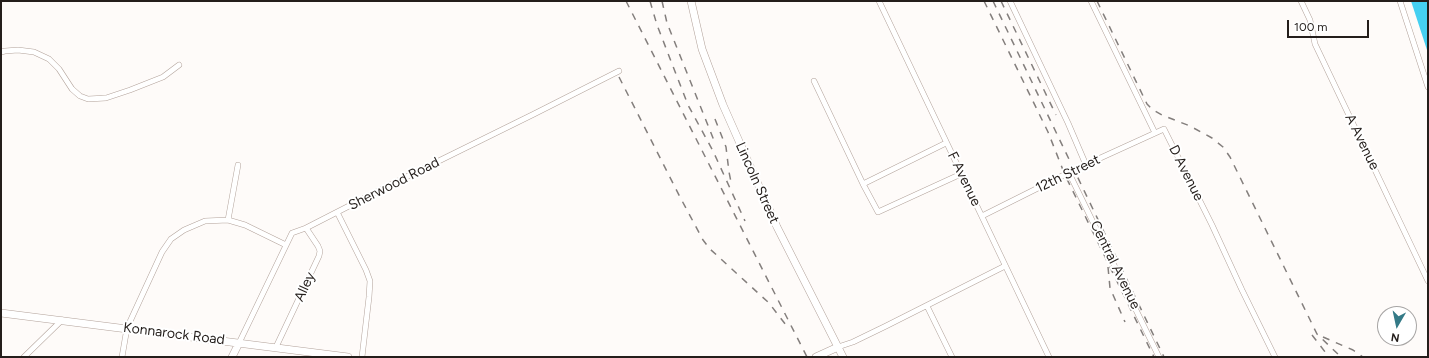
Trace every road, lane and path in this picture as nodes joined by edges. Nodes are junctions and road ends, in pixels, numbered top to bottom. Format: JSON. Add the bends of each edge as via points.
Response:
{"nodes":[{"id":1,"x":691,"y":1,"type":"edge"},
{"id":2,"x":879,"y":1,"type":"edge"},
{"id":3,"x":1010,"y":1,"type":"edge"},
{"id":4,"x":1091,"y":1,"type":"edge"},
{"id":5,"x":1301,"y":1,"type":"edge"},
{"id":6,"x":1400,"y":1,"type":"edge"},
{"id":7,"x":1,"y":52,"type":"edge"},
{"id":8,"x":180,"y":65,"type":"dead end"},
{"id":9,"x":619,"y":71,"type":"dead end"},
{"id":10,"x":814,"y":81,"type":"dead end"},
{"id":11,"x":1428,"y":87,"type":"edge"},
{"id":12,"x":1155,"y":133,"type":"junction"},
{"id":13,"x":946,"y":142,"type":"junction"},
{"id":14,"x":238,"y":165,"type":"dead end"},
{"id":15,"x":1086,"y":165,"type":"junction"},
{"id":16,"x":1070,"y":173,"type":"junction"},
{"id":17,"x":961,"y":174,"type":"junction"},
{"id":18,"x":862,"y":184,"type":"junction"},
{"id":19,"x":337,"y":212,"type":"junction"},
{"id":20,"x":982,"y":216,"type":"junction"},
{"id":21,"x":228,"y":220,"type":"junction"},
{"id":22,"x":306,"y":228,"type":"junction"},
{"id":23,"x":286,"y":245,"type":"junction"},
{"id":24,"x":1005,"y":266,"type":"junction"},
{"id":25,"x":1428,"y":280,"type":"edge"},
{"id":26,"x":927,"y":306,"type":"junction"},
{"id":27,"x":1,"y":312,"type":"edge"},
{"id":28,"x":62,"y":320,"type":"junction"},
{"id":29,"x":127,"y":328,"type":"junction"},
{"id":30,"x":239,"y":343,"type":"junction"},
{"id":31,"x":838,"y":347,"type":"junction"},
{"id":32,"x":276,"y":348,"type":"junction"},
{"id":33,"x":300,"y":354,"type":"edge"},
{"id":34,"x":24,"y":357,"type":"edge"},
{"id":35,"x":122,"y":357,"type":"edge"},
{"id":36,"x":232,"y":357,"type":"edge"},
{"id":37,"x":348,"y":357,"type":"edge"},
{"id":38,"x":362,"y":357,"type":"edge"},
{"id":39,"x":816,"y":357,"type":"edge"},
{"id":40,"x":843,"y":357,"type":"edge"},
{"id":41,"x":952,"y":357,"type":"edge"},
{"id":42,"x":1049,"y":357,"type":"edge"},
{"id":43,"x":1159,"y":357,"type":"edge"},
{"id":44,"x":1275,"y":357,"type":"edge"}],
"edges":[{"from":1,"to":31,"type":"street","name":"Lincoln Street","via":[[702,49],[723,105],[777,227]]},
{"from":2,"to":13,"type":"street","name":"F Avenue"},
{"from":3,"to":15,"type":"street"},
{"from":4,"to":12,"type":"street","name":"D Avenue"},
{"from":5,"to":25,"type":"street","name":"A Avenue","via":[[1310,20],[1315,44]]},
{"from":6,"to":11,"type":"street"},
{"from":7,"to":8,"type":"street","via":[[34,52],[49,59],[72,89],[88,99],[106,98],[130,90],[163,76]]},
{"from":9,"to":19,"type":"street","name":"Sherwood Road"},
{"from":10,"to":18,"type":"street"},
{"from":12,"to":15,"type":"street","name":"12th Street"},
{"from":12,"to":44,"type":"street","name":"D Avenue","via":[[1164,129]]},
{"from":13,"to":17,"type":"street","name":"F Avenue"},
{"from":13,"to":18,"type":"street"},
{"from":14,"to":21,"type":"street"},
{"from":15,"to":16,"type":"street","name":"12th Street"},
{"from":16,"to":20,"type":"street","name":"12th Street"},
{"from":16,"to":43,"type":"street","name":"Central Avenue"},
{"from":17,"to":18,"type":"street","via":[[878,212]]},
{"from":17,"to":20,"type":"street","name":"F Avenue"},
{"from":19,"to":22,"type":"street","name":"Sherwood Road"},
{"from":19,"to":38,"type":"street","via":[[370,281]]},
{"from":20,"to":24,"type":"street","name":"F Avenue"},
{"from":21,"to":23,"type":"street","via":[[245,225]]},
{"from":21,"to":29,"type":"street","via":[[198,223],[171,240],[162,252]]},
{"from":22,"to":23,"type":"street","name":"Sherwood Road","via":[[292,233]]},
{"from":22,"to":32,"type":"street","name":"Alley","via":[[318,246],[320,256]]},
{"from":23,"to":30,"type":"street","name":"Sherwood Road"},
{"from":24,"to":26,"type":"street"},
{"from":24,"to":42,"type":"street","name":"F Avenue"},
{"from":26,"to":31,"type":"street"},
{"from":26,"to":41,"type":"street"},
{"from":27,"to":28,"type":"street","name":"Konnarock Road"},
{"from":28,"to":29,"type":"street","name":"Konnarock Road"},
{"from":28,"to":34,"type":"street"},
{"from":29,"to":30,"type":"street","name":"Konnarock Road"},
{"from":29,"to":35,"type":"street"},
{"from":30,"to":32,"type":"street","name":"Konnarock Road"},
{"from":30,"to":36,"type":"street","name":"Sherwood Road"},
{"from":31,"to":39,"type":"street"},
{"from":31,"to":40,"type":"street","name":"Lincoln Street"},
{"from":32,"to":33,"type":"street","name":"Konnarock Road"},
{"from":33,"to":37,"type":"street","name":"Konnarock Road"}]}
